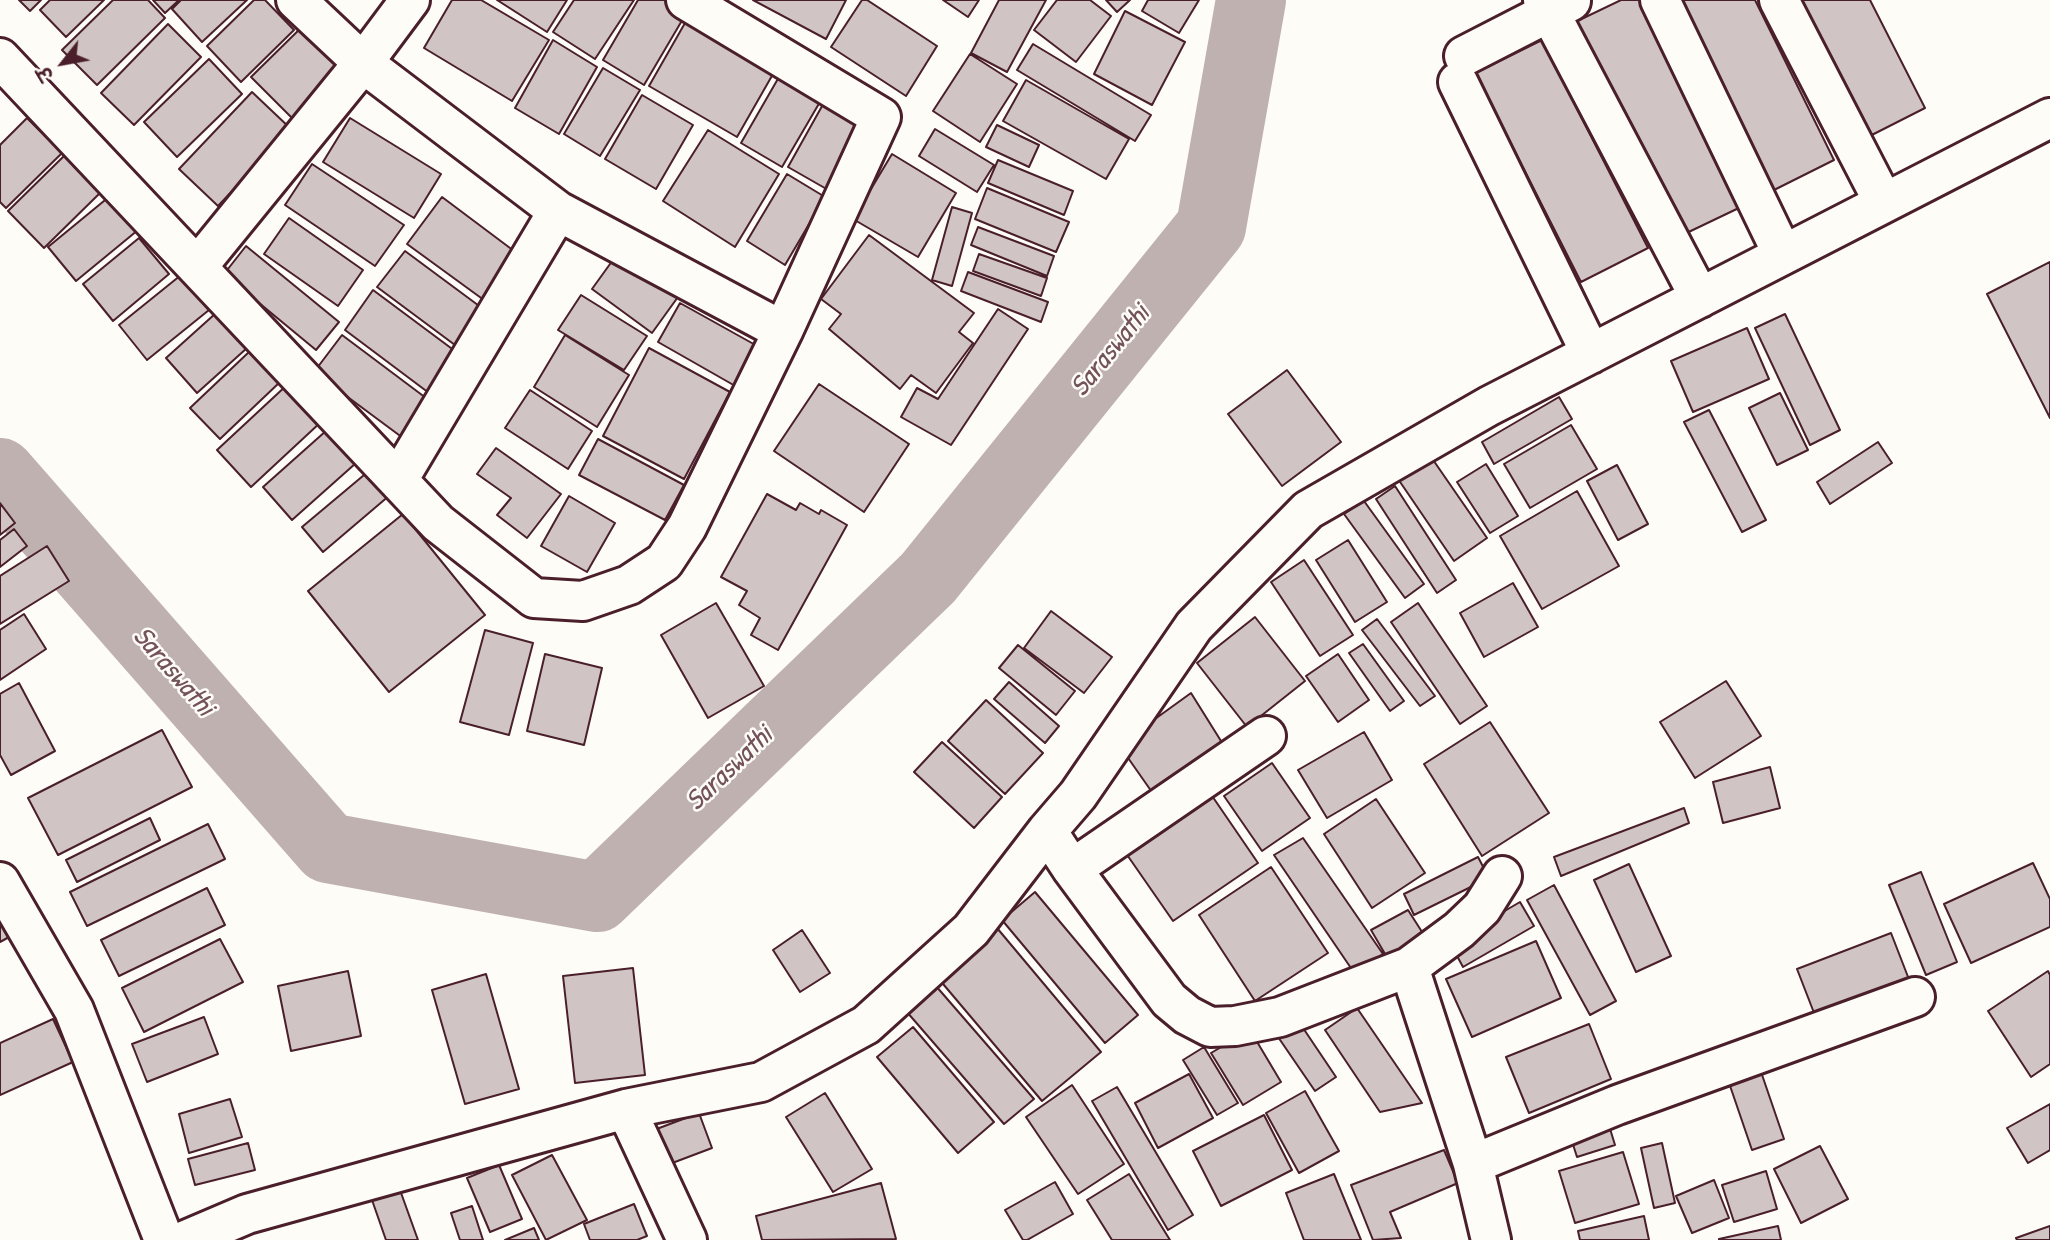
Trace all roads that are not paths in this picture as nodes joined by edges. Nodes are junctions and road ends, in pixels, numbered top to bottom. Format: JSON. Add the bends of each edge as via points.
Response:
{"nodes":[{"id":1,"x":296,"y":0,"type":"edge"},
{"id":2,"x":410,"y":0,"type":"edge"},
{"id":3,"x":1660,"y":0,"type":"edge"},
{"id":4,"x":1779,"y":0,"type":"edge"},
{"id":5,"x":692,"y":2,"type":"edge"},
{"id":6,"x":1555,"y":4,"type":"edge"},
{"id":7,"x":0,"y":58,"type":"edge"},
{"id":8,"x":363,"y":63,"type":"junction"},
{"id":9,"x":2050,"y":118,"type":"edge"},
{"id":10,"x":1884,"y":203,"type":"junction"},
{"id":11,"x":558,"y":211,"type":"junction"},
{"id":12,"x":1783,"y":255,"type":"junction"},
{"id":13,"x":197,"y":267,"type":"junction"},
{"id":14,"x":1700,"y":298,"type":"junction"},
{"id":15,"x":783,"y":331,"type":"junction"},
{"id":16,"x":1591,"y":354,"type":"junction"},
{"id":17,"x":398,"y":480,"type":"junction"},
{"id":18,"x":1266,"y":736,"type":"dead end"},
{"id":19,"x":1047,"y":831,"type":"junction"},
{"id":20,"x":1072,"y":869,"type":"junction"},
{"id":21,"x":1502,"y":876,"type":"dead end"},
{"id":22,"x":0,"y":882,"type":"edge"},
{"id":23,"x":1409,"y":967,"type":"junction"},
{"id":24,"x":1915,"y":997,"type":"dead end"},
{"id":25,"x":626,"y":1109,"type":"junction"},
{"id":26,"x":1473,"y":1164,"type":"junction"},
{"id":27,"x":249,"y":1227,"type":"edge"},
{"id":28,"x":164,"y":1240,"type":"edge"},
{"id":29,"x":186,"y":1240,"type":"edge"},
{"id":30,"x":687,"y":1240,"type":"edge"},
{"id":31,"x":1491,"y":1240,"type":"edge"}],
"edges":[{"from":1,"to":8,"type":"street"},
{"from":2,"to":8,"type":"street"},
{"from":3,"to":12,"type":"street"},
{"from":4,"to":10,"type":"street"},
{"from":5,"to":15,"type":"street","via":[[881,117]]},
{"from":6,"to":14,"type":"street"},
{"from":6,"to":16,"type":"street","via":[[1461,69]]},
{"from":7,"to":13,"type":"street"},
{"from":8,"to":11,"type":"street"},
{"from":8,"to":13,"type":"street"},
{"from":9,"to":10,"type":"street"},
{"from":10,"to":12,"type":"street"},
{"from":11,"to":15,"type":"street"},
{"from":11,"to":17,"type":"street"},
{"from":12,"to":14,"type":"street"},
{"from":13,"to":17,"type":"street"},
{"from":14,"to":16,"type":"street"},
{"from":15,"to":17,"type":"street","via":[[687,527],[664,562],[629,585],[583,601],[534,598],[438,523]]},
{"from":16,"to":19,"type":"street","via":[[1489,406],[1308,510],[1194,626],[1078,794]]},
{"from":18,"to":20,"type":"street"},
{"from":19,"to":20,"type":"street"},
{"from":19,"to":25,"type":"street","via":[[971,930],[866,1026],[761,1082]]},
{"from":20,"to":23,"type":"street","via":[[1169,1000],[1210,1027],[1235,1027],[1280,1017]]},
{"from":21,"to":23,"type":"street","via":[[1467,923]]},
{"from":22,"to":28,"type":"street","via":[[74,1010]]},
{"from":23,"to":26,"type":"street"},
{"from":24,"to":26,"type":"street","via":[[1617,1105]]},
{"from":25,"to":27,"type":"street"},
{"from":25,"to":30,"type":"street"},
{"from":26,"to":31,"type":"street"},
{"from":27,"to":29,"type":"street"}]}
